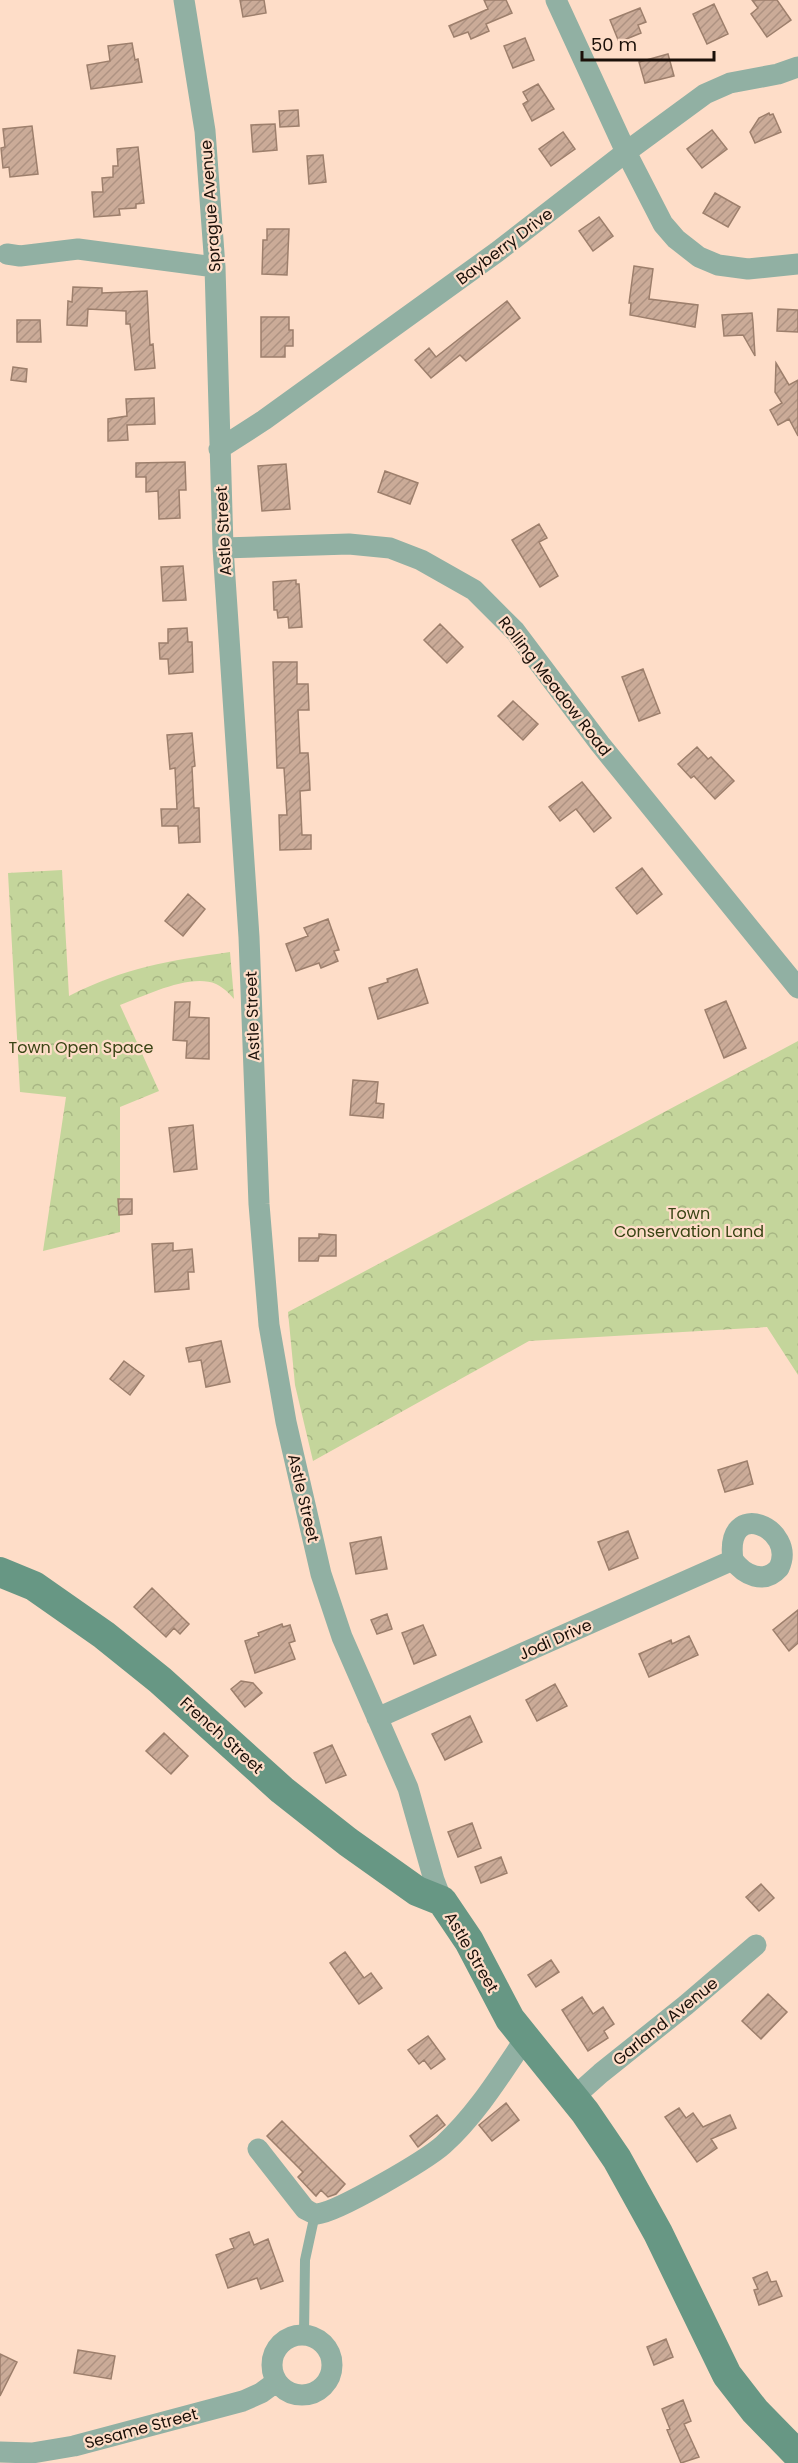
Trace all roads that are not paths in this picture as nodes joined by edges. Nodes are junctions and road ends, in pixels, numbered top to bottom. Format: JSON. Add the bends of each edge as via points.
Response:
{"nodes":[{"id":1,"x":184,"y":0,"type":"edge"},
{"id":2,"x":556,"y":0,"type":"edge"},
{"id":3,"x":798,"y":67,"type":"edge"},
{"id":4,"x":626,"y":152,"type":"junction"},
{"id":5,"x":7,"y":254,"type":"dead end"},
{"id":6,"x":798,"y":264,"type":"edge"},
{"id":7,"x":215,"y":267,"type":"junction"},
{"id":8,"x":219,"y":414,"type":"joint"},
{"id":9,"x":219,"y":449,"type":"junction"},
{"id":10,"x":223,"y":548,"type":"junction"},
{"id":11,"x":798,"y":988,"type":"edge"},
{"id":12,"x":734,"y":1560,"type":"dead end"},
{"id":13,"x":0,"y":1572,"type":"edge"},
{"id":14,"x":377,"y":1718,"type":"junction"},
{"id":15,"x":442,"y":1901,"type":"junction"},
{"id":16,"x":756,"y":1945,"type":"dead end"},
{"id":17,"x":525,"y":2039,"type":"junction"},
{"id":18,"x":574,"y":2097,"type":"junction"},
{"id":19,"x":258,"y":2149,"type":"dead end"},
{"id":20,"x":315,"y":2214,"type":"junction"},
{"id":21,"x":304,"y":2335,"type":"junction"},
{"id":22,"x":276,"y":2382,"type":"junction"},
{"id":23,"x":0,"y":2452,"type":"edge"},
{"id":24,"x":798,"y":2455,"type":"edge"}],
"edges":[{"from":1,"to":7,"type":"street","name":"Sprague Avenue","via":[[206,131]]},
{"from":2,"to":4,"type":"street"},
{"from":3,"to":4,"type":"street","name":"Bayberry Drive","via":[[720,86]]},
{"from":4,"to":6,"type":"street","via":[[663,224],[691,252],[718,265],[738,268]]},
{"from":4,"to":9,"type":"street","name":"Bayberry Drive","via":[[488,259]]},
{"from":5,"to":7,"type":"street","via":[[78,249]]},
{"from":7,"to":8,"type":"street","name":"Sprague Avenue"},
{"from":8,"to":9,"type":"street","name":"Astle Street"},
{"from":9,"to":10,"type":"street","name":"Astle Street"},
{"from":10,"to":11,"type":"street","name":"Rolling Meadow Road","via":[[349,544],[390,548],[421,560],[474,590],[515,631],[600,744]]},
{"from":10,"to":14,"type":"street","name":"Astle Street","via":[[269,1325],[286,1422],[321,1574]]},
{"from":12,"to":14,"type":"street","name":"Jodi Drive"},
{"from":13,"to":15,"type":"street","name":"French Street","via":[[34,1586],[104,1635],[169,1687],[282,1790],[348,1842],[417,1891]]},
{"from":14,"to":15,"type":"street","name":"Astle Street","via":[[408,1788]]},
{"from":15,"to":17,"type":"street","name":"Astle Street"},
{"from":16,"to":18,"type":"street","name":"Garland Avenue"},
{"from":17,"to":18,"type":"street","name":"Astle Street"},
{"from":17,"to":20,"type":"street","via":[[485,2098],[442,2146],[368,2192]]},
{"from":18,"to":24,"type":"street","name":"Astle Street","via":[[617,2159],[658,2233],[716,2356],[755,2411]]},
{"from":19,"to":20,"type":"street","via":[[304,2209]]},
{"from":20,"to":21,"type":"lane","via":[[305,2260]]},
{"from":21,"to":22,"type":"street","via":[[285,2340],[273,2354],[271,2364]]},
{"from":21,"to":22,"type":"street","via":[[327,2349],[331,2358],[330,2377],[318,2391],[300,2396],[282,2389]]},
{"from":22,"to":23,"type":"street","name":"Sesame Street","via":[[243,2401],[85,2443],[32,2453]]}]}
